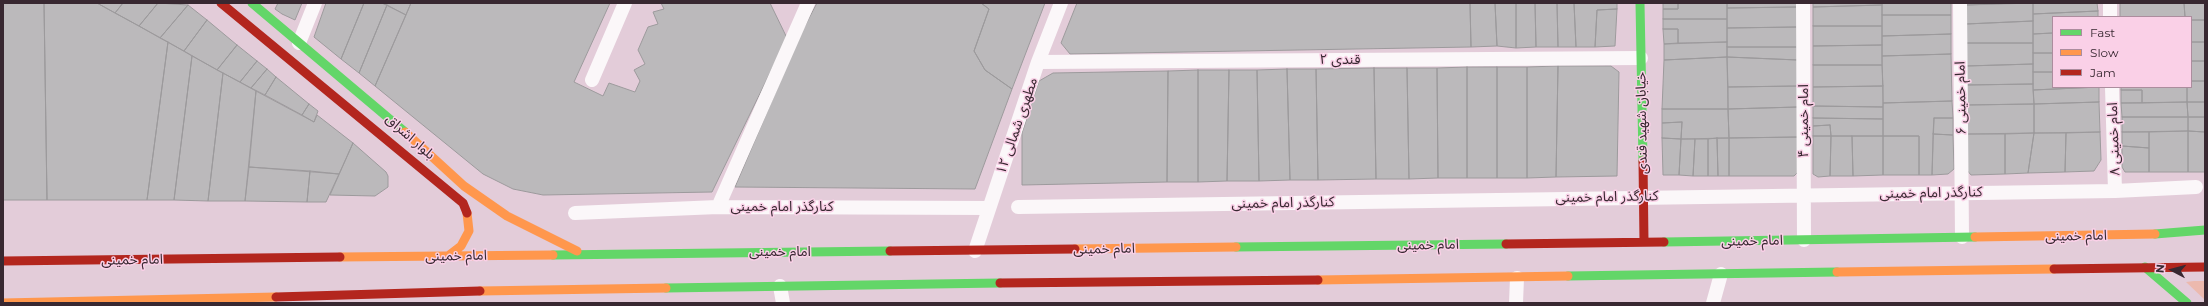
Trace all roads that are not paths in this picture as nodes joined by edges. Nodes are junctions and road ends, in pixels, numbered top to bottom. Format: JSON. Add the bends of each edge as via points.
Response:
{"nodes":[{"id":1,"x":221,"y":3,"type":"edge"},
{"id":2,"x":252,"y":3,"type":"edge"},
{"id":3,"x":315,"y":3,"type":"edge"},
{"id":4,"x":624,"y":3,"type":"edge"},
{"id":5,"x":808,"y":3,"type":"edge"},
{"id":6,"x":1061,"y":3,"type":"edge"},
{"id":7,"x":1640,"y":3,"type":"edge"},
{"id":8,"x":1803,"y":3,"type":"edge"},
{"id":9,"x":1960,"y":3,"type":"edge"},
{"id":10,"x":2110,"y":3,"type":"edge"},
{"id":11,"x":2110,"y":16,"type":"edge"},
{"id":12,"x":299,"y":43,"type":"junction"},
{"id":13,"x":1641,"y":58,"type":"junction"},
{"id":14,"x":290,"y":62,"type":"junction"},
{"id":15,"x":1038,"y":62,"type":"junction"},
{"id":16,"x":592,"y":80,"type":"dead end"},
{"id":17,"x":2112,"y":88,"type":"edge"},
{"id":18,"x":2196,"y":187,"type":"dead end"},
{"id":19,"x":2115,"y":191,"type":"junction"},
{"id":20,"x":1962,"y":193,"type":"junction"},
{"id":21,"x":1805,"y":194,"type":"junction"},
{"id":22,"x":1643,"y":197,"type":"junction"},
{"id":23,"x":718,"y":207,"type":"junction"},
{"id":24,"x":1018,"y":207,"type":"dead end"},
{"id":25,"x":989,"y":208,"type":"junction"},
{"id":26,"x":575,"y":213,"type":"dead end"},
{"id":27,"x":2205,"y":230,"type":"edge"},
{"id":28,"x":1962,"y":237,"type":"junction"},
{"id":29,"x":1804,"y":240,"type":"junction"},
{"id":30,"x":1644,"y":242,"type":"junction"},
{"id":31,"x":975,"y":251,"type":"junction"},
{"id":32,"x":581,"y":253,"type":"junction"},
{"id":33,"x":448,"y":256,"type":"junction"},
{"id":34,"x":3,"y":261,"type":"edge"},
{"id":35,"x":2145,"y":267,"type":"junction"},
{"id":36,"x":2205,"y":267,"type":"edge"},
{"id":37,"x":1721,"y":274,"type":"junction"},
{"id":38,"x":1517,"y":278,"type":"junction"},
{"id":39,"x":780,"y":286,"type":"junction"},
{"id":40,"x":736,"y":288,"type":"junction"},
{"id":41,"x":536,"y":289,"type":"junction"},
{"id":42,"x":587,"y":289,"type":"junction"},
{"id":43,"x":606,"y":297,"type":"dead end"},
{"id":44,"x":716,"y":297,"type":"dead end"},
{"id":45,"x":376,"y":299,"type":"edge"},
{"id":46,"x":3,"y":303,"type":"edge"},
{"id":47,"x":532,"y":303,"type":"edge"},
{"id":48,"x":782,"y":303,"type":"edge"},
{"id":49,"x":1516,"y":303,"type":"edge"},
{"id":50,"x":1714,"y":303,"type":"edge"},
{"id":51,"x":2187,"y":303,"type":"edge"}],
"edges":[{"from":1,"to":14,"type":"main road","name":"بلوار اشراق"},
{"from":2,"to":12,"type":"main road","name":"بلوار اشراق"},
{"from":3,"to":12,"type":"street"},
{"from":4,"to":16,"type":"street"},
{"from":5,"to":23,"type":"street"},
{"from":6,"to":15,"type":"street","name":"مطهری شمالی ۱۲"},
{"from":7,"to":13,"type":"main road","name":"خیابان شهید قندی"},
{"from":8,"to":21,"type":"street","name":"امام خمینی ۴"},
{"from":9,"to":20,"type":"street","name":"امام خمینی ۶"},
{"from":10,"to":11,"type":"street"},
{"from":12,"to":14,"type":"main road"},
{"from":12,"to":32,"type":"main road","name":"بلوار اشراق","via":[[464,186],[507,216]]},
{"from":13,"to":15,"type":"street","name":"قندی ۲"},
{"from":13,"to":22,"type":"main road","name":"خیابان شهید قندی"},
{"from":14,"to":33,"type":"main road","name":"بلوار اشراق","via":[[463,203],[468,216],[469,231],[461,246]]},
{"from":15,"to":25,"type":"street","name":"مطهری شمالی ۱۲"},
{"from":17,"to":19,"type":"street","name":"امام خمینی ۸"},
{"from":18,"to":19,"type":"street","name":"کنارگذر امام خمینی"},
{"from":19,"to":20,"type":"street","name":"کنارگذر امام خمینی"},
{"from":20,"to":21,"type":"street","name":"کنارگذر امام خمینی"},
{"from":20,"to":28,"type":"street","name":"امام خمینی ۶"},
{"from":21,"to":22,"type":"street","name":"کنارگذر امام خمینی"},
{"from":21,"to":29,"type":"street","name":"امام خمینی ۴"},
{"from":22,"to":24,"type":"street","name":"کنارگذر امام خمینی"},
{"from":22,"to":30,"type":"main road","name":"خیابان شهید قندی"},
{"from":23,"to":25,"type":"street","name":"کنارگذر امام خمینی"},
{"from":23,"to":26,"type":"street","name":"کنارگذر امام خمینی"},
{"from":25,"to":31,"type":"street","name":"مطهری شمالی ۱۲"},
{"from":27,"to":28,"type":"main road","name":"امام خمینی","via":[[2160,234]]},
{"from":28,"to":29,"type":"main road","name":"امام خمینی"},
{"from":29,"to":30,"type":"main road","name":"امام خمینی"},
{"from":30,"to":31,"type":"main road","name":"امام خمینی"},
{"from":31,"to":32,"type":"main road","name":"امام خمینی"},
{"from":32,"to":33,"type":"main road","name":"امام خمینی"},
{"from":33,"to":34,"type":"main road","name":"امام خمینی"},
{"from":35,"to":36,"type":"main road"},
{"from":35,"to":37,"type":"main road"},
{"from":35,"to":51,"type":"main road"},
{"from":37,"to":38,"type":"main road"},
{"from":37,"to":50,"type":"street"},
{"from":38,"to":39,"type":"main road"},
{"from":38,"to":49,"type":"street"},
{"from":39,"to":40,"type":"main road"},
{"from":39,"to":48,"type":"street"},
{"from":40,"to":42,"type":"main road"},
{"from":40,"to":44,"type":"main road"},
{"from":41,"to":42,"type":"main road"},
{"from":41,"to":45,"type":"main road"},
{"from":41,"to":47,"type":"main road"},
{"from":42,"to":43,"type":"main road"},
{"from":45,"to":46,"type":"main road"}]}
